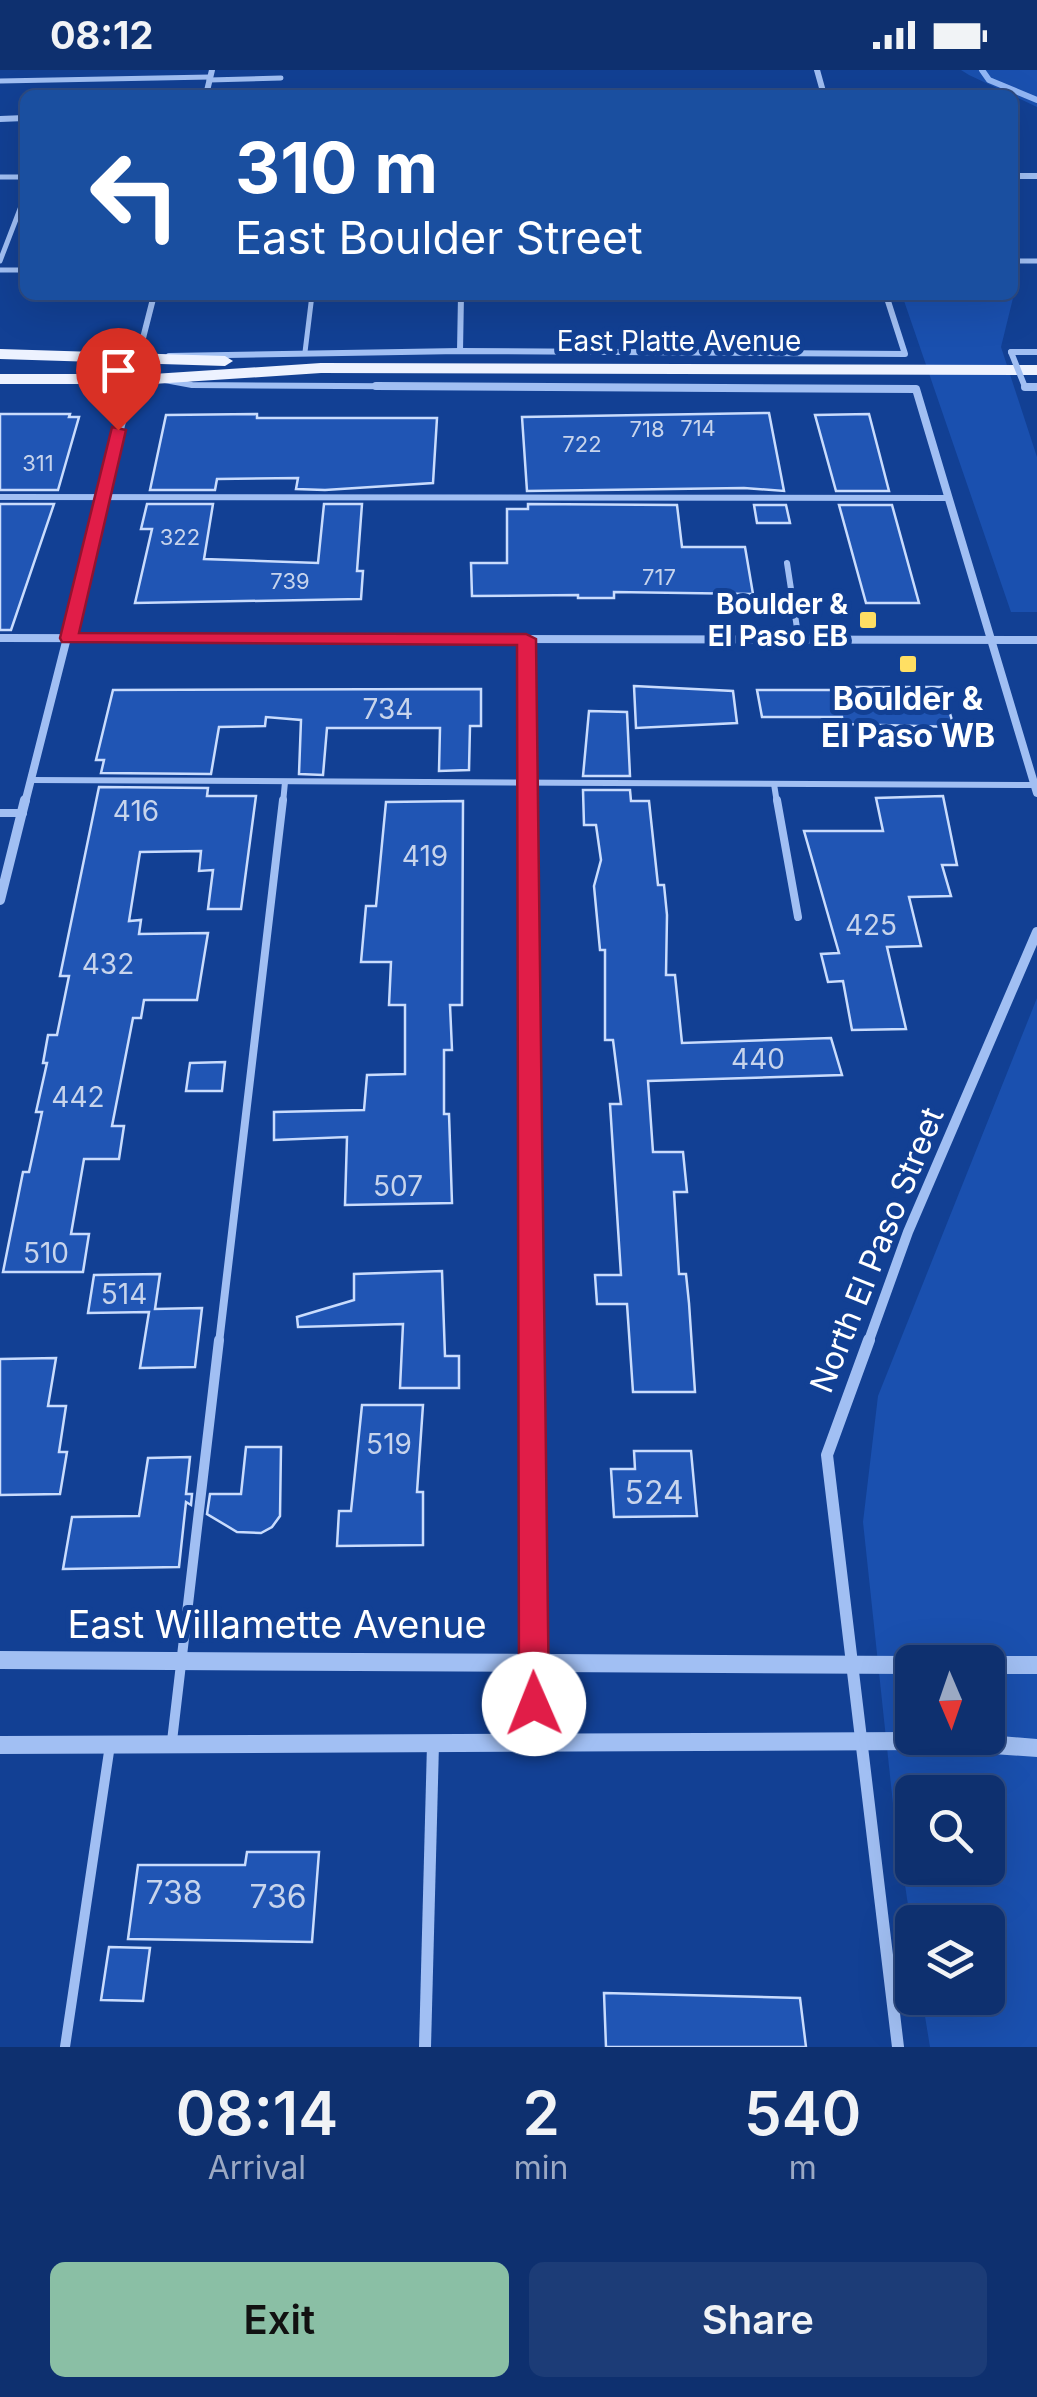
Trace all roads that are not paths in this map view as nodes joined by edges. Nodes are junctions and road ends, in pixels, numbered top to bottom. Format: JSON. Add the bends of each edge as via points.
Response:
{"nodes":[{"id":1,"x":210,"y":76,"type":"edge"},
{"id":2,"x":281,"y":78,"type":"dead end"},
{"id":3,"x":0,"y":81,"type":"edge"},
{"id":4,"x":20,"y":209,"type":"edge"},
{"id":5,"x":0,"y":261,"type":"edge"},
{"id":6,"x":153,"y":300,"type":"edge"},
{"id":7,"x":311,"y":300,"type":"edge"},
{"id":8,"x":462,"y":300,"type":"edge"},
{"id":9,"x":888,"y":300,"type":"edge"},
{"id":10,"x":460,"y":351,"type":"junction"},
{"id":11,"x":304,"y":352,"type":"junction"},
{"id":12,"x":1037,"y":352,"type":"edge"},
{"id":13,"x":0,"y":354,"type":"edge"},
{"id":14,"x":137,"y":356,"type":"junction"},
{"id":15,"x":163,"y":356,"type":"junction"},
{"id":16,"x":320,"y":368,"type":"junction"},
{"id":17,"x":1037,"y":370,"type":"edge"},
{"id":18,"x":153,"y":378,"type":"junction"},
{"id":19,"x":0,"y":379,"type":"edge"},
{"id":20,"x":132,"y":379,"type":"junction"},
{"id":21,"x":1037,"y":387,"type":"edge"},
{"id":22,"x":0,"y":497,"type":"edge"},
{"id":23,"x":100,"y":498,"type":"junction"},
{"id":24,"x":947,"y":498,"type":"junction"},
{"id":25,"x":786,"y":563,"type":"dead end"},
{"id":26,"x":0,"y":638,"type":"edge"},
{"id":27,"x":69,"y":638,"type":"junction"},
{"id":28,"x":526,"y":639,"type":"junction"},
{"id":29,"x":1037,"y":640,"type":"edge"},
{"id":30,"x":798,"y":641,"type":"junction"},
{"id":31,"x":992,"y":641,"type":"junction"},
{"id":32,"x":31,"y":780,"type":"junction"},
{"id":33,"x":286,"y":782,"type":"junction"},
{"id":34,"x":528,"y":783,"type":"junction"},
{"id":35,"x":774,"y":784,"type":"junction"},
{"id":36,"x":1036,"y":789,"type":"edge"},
{"id":37,"x":22,"y":813,"type":"junction"},
{"id":38,"x":0,"y":814,"type":"edge"},
{"id":39,"x":0,"y":900,"type":"edge"},
{"id":40,"x":798,"y":917,"type":"dead end"},
{"id":41,"x":1037,"y":932,"type":"edge"},
{"id":42,"x":0,"y":1660,"type":"edge"},
{"id":43,"x":181,"y":1663,"type":"junction"},
{"id":44,"x":533,"y":1664,"type":"junction"},
{"id":45,"x":1005,"y":1664,"type":"edge"},
{"id":46,"x":850,"y":1665,"type":"junction"},
{"id":47,"x":895,"y":1665,"type":"edge"},
{"id":48,"x":1037,"y":1665,"type":"edge"},
{"id":49,"x":860,"y":1741,"type":"junction"},
{"id":50,"x":535,"y":1743,"type":"junction"},
{"id":51,"x":433,"y":1744,"type":"junction"},
{"id":52,"x":0,"y":1745,"type":"edge"},
{"id":53,"x":110,"y":1745,"type":"junction"},
{"id":54,"x":172,"y":1745,"type":"junction"},
{"id":55,"x":1037,"y":1748,"type":"edge"},
{"id":56,"x":64,"y":2047,"type":"edge"},
{"id":57,"x":425,"y":2047,"type":"edge"},
{"id":58,"x":898,"y":2047,"type":"edge"}],
"edges":[{"from":1,"to":2,"type":"lane"},
{"from":1,"to":3,"type":"lane"},
{"from":4,"to":5,"type":"lane"},
{"from":6,"to":14,"type":"street"},
{"from":7,"to":11,"type":"lane"},
{"from":8,"to":10,"type":"street"},
{"from":9,"to":10,"type":"street","via":[[905,354]]},
{"from":10,"to":11,"type":"street"},
{"from":11,"to":15,"type":"street"},
{"from":12,"to":21,"type":"street","bridge":true,"via":[[1011,352],[1025,387]]},
{"from":13,"to":14,"type":"main road","name":"East Platte Avenue"},
{"from":14,"to":15,"type":"main road","name":"East Platte Avenue"},
{"from":14,"to":20,"type":"street"},
{"from":15,"to":16,"type":"main road","name":"East Platte Avenue"},
{"from":16,"to":17,"type":"main road","name":"East Platte Avenue"},
{"from":16,"to":18,"type":"main road","name":"East Platte Avenue"},
{"from":18,"to":20,"type":"main road","name":"East Platte Avenue"},
{"from":18,"to":24,"type":"street","via":[[192,385],[916,389]]},
{"from":19,"to":20,"type":"main road","name":"East Platte Avenue"},
{"from":20,"to":23,"type":"street"},
{"from":22,"to":23,"type":"lane"},
{"from":23,"to":24,"type":"lane"},
{"from":23,"to":27,"type":"street"},
{"from":24,"to":31,"type":"street"},
{"from":25,"to":30,"type":"lane"},
{"from":26,"to":27,"type":"street"},
{"from":27,"to":28,"type":"street"},
{"from":27,"to":32,"type":"street"},
{"from":28,"to":30,"type":"street"},
{"from":28,"to":34,"type":"street"},
{"from":29,"to":31,"type":"street"},
{"from":30,"to":31,"type":"street"},
{"from":31,"to":36,"type":"street"},
{"from":32,"to":33,"type":"lane"},
{"from":32,"to":37,"type":"street"},
{"from":33,"to":34,"type":"lane"},
{"from":33,"to":43,"type":"lane"},
{"from":34,"to":35,"type":"lane"},
{"from":34,"to":44,"type":"street"},
{"from":35,"to":36,"type":"lane"},
{"from":35,"to":40,"type":"lane"},
{"from":37,"to":38,"type":"lane"},
{"from":37,"to":39,"type":"street"},
{"from":41,"to":46,"type":"street","name":"North El Paso Street","via":[[908,1232],[827,1455]]},
{"from":42,"to":43,"type":"street","name":"East Willamette Avenue"},
{"from":43,"to":44,"type":"street","name":"East Willamette Avenue"},
{"from":43,"to":54,"type":"lane"},
{"from":44,"to":46,"type":"street","name":"East Willamette Avenue"},
{"from":44,"to":50,"type":"street"},
{"from":45,"to":48,"type":"street"},
{"from":46,"to":47,"type":"street","name":"East Willamette Avenue"},
{"from":46,"to":49,"type":"street","name":"North El Paso Street"},
{"from":49,"to":50,"type":"street"},
{"from":49,"to":55,"type":"street"},
{"from":49,"to":58,"type":"street","name":"North El Paso Street"},
{"from":50,"to":51,"type":"street"},
{"from":51,"to":54,"type":"street"},
{"from":51,"to":57,"type":"street"},
{"from":52,"to":53,"type":"street"},
{"from":53,"to":54,"type":"street"},
{"from":53,"to":56,"type":"lane"}]}
